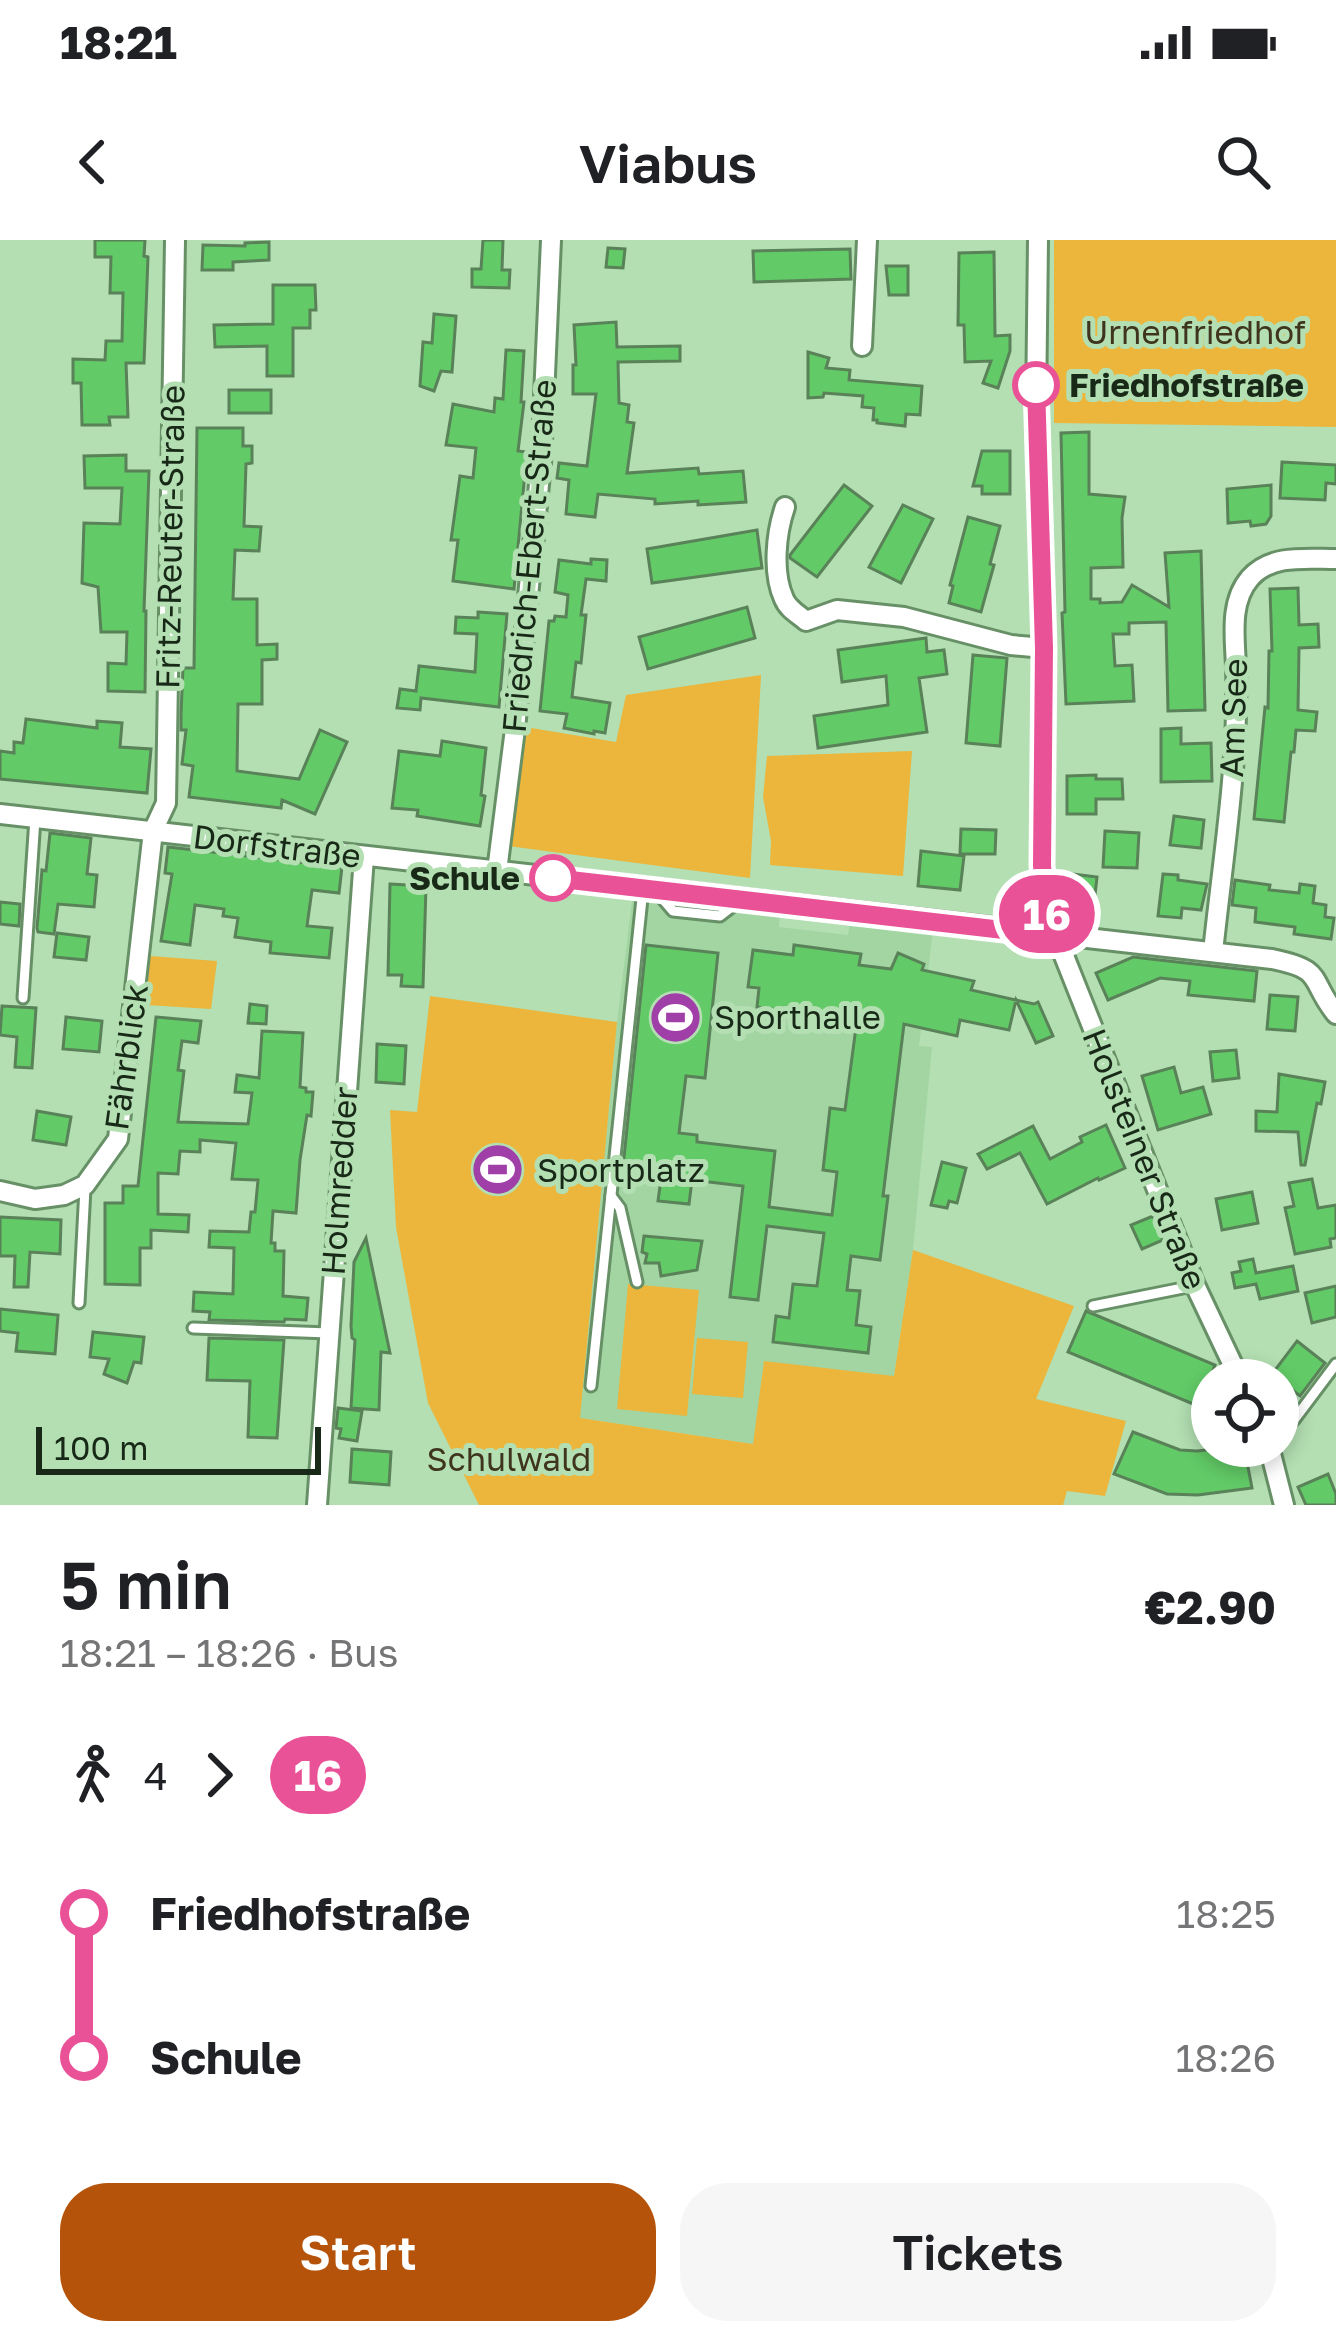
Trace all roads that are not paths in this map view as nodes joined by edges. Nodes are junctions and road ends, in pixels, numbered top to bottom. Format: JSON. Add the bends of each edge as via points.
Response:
{"nodes":[{"id":1,"x":175,"y":240,"type":"edge"},
{"id":2,"x":551,"y":240,"type":"edge"},
{"id":3,"x":867,"y":240,"type":"edge"},
{"id":4,"x":1038,"y":240,"type":"edge"},
{"id":5,"x":862,"y":346,"type":"dead end"},
{"id":6,"x":785,"y":507,"type":"dead end"},
{"id":7,"x":1336,"y":559,"type":"edge"},
{"id":8,"x":1044,"y":648,"type":"junction"},
{"id":9,"x":0,"y":814,"type":"edge"},
{"id":10,"x":34,"y":818,"type":"junction"},
{"id":11,"x":153,"y":831,"type":"junction"},
{"id":12,"x":364,"y":857,"type":"junction"},
{"id":13,"x":497,"y":871,"type":"junction"},
{"id":14,"x":649,"y":890,"type":"junction"},
{"id":15,"x":1055,"y":936,"type":"junction"},
{"id":16,"x":1213,"y":952,"type":"junction"},
{"id":17,"x":23,"y":998,"type":"dead end"},
{"id":18,"x":1336,"y":1014,"type":"edge"},
{"id":19,"x":85,"y":1184,"type":"junction"},
{"id":20,"x":0,"y":1190,"type":"edge"},
{"id":21,"x":611,"y":1195,"type":"junction"},
{"id":22,"x":637,"y":1282,"type":"dead end"},
{"id":23,"x":1195,"y":1285,"type":"junction"},
{"id":24,"x":79,"y":1303,"type":"dead end"},
{"id":25,"x":1093,"y":1306,"type":"dead end"},
{"id":26,"x":193,"y":1328,"type":"dead end"},
{"id":27,"x":329,"y":1333,"type":"junction"},
{"id":28,"x":1230,"y":1359,"type":"edge"},
{"id":29,"x":1336,"y":1364,"type":"edge"},
{"id":30,"x":591,"y":1386,"type":"dead end"},
{"id":31,"x":1299,"y":1413,"type":"edge"},
{"id":32,"x":1274,"y":1467,"type":"edge"},
{"id":33,"x":317,"y":1505,"type":"edge"},
{"id":34,"x":1284,"y":1505,"type":"edge"}],
"edges":[{"from":1,"to":11,"type":"street","name":"Fritz-Reuter-Straße","via":[[166,803]]},
{"from":2,"to":13,"type":"street","name":"Friedrich-Ebert-Straße","via":[[541,464]]},
{"from":3,"to":5,"type":"street"},
{"from":4,"to":8,"type":"street"},
{"from":6,"to":8,"type":"street","via":[[776,555],[782,597],[806,621],[837,610],[904,617]]},
{"from":7,"to":16,"type":"street","name":"Am See","via":[[1265,565],[1241,590],[1238,713]]},
{"from":8,"to":15,"type":"street","via":[[1042,865]]},
{"from":9,"to":10,"type":"street","name":"Dorfstraße"},
{"from":10,"to":11,"type":"street","name":"Dorfstraße"},
{"from":10,"to":17,"type":"lane"},
{"from":11,"to":12,"type":"street","name":"Dorfstraße"},
{"from":11,"to":19,"type":"street","name":"Fährblick","via":[[118,1139]]},
{"from":12,"to":13,"type":"street","name":"Dorfstraße"},
{"from":12,"to":27,"type":"street","name":"Holmredder"},
{"from":13,"to":14,"type":"street","name":"Dorfstraße"},
{"from":14,"to":15,"type":"street","name":"Dorfstraße"},
{"from":14,"to":21,"type":"lane"},
{"from":15,"to":16,"type":"street","name":"Dorfstraße"},
{"from":15,"to":23,"type":"street","name":"Holsteiner Straße"},
{"from":16,"to":18,"type":"street","name":"Dorfstraße","via":[[1296,964],[1312,973]]},
{"from":19,"to":20,"type":"street","via":[[35,1199]]},
{"from":19,"to":24,"type":"lane"},
{"from":21,"to":22,"type":"lane"},
{"from":21,"to":30,"type":"lane"},
{"from":23,"to":25,"type":"lane"},
{"from":23,"to":28,"type":"street","name":"Holsteiner Straße"},
{"from":26,"to":27,"type":"lane"},
{"from":27,"to":33,"type":"street","name":"Holmredder"},
{"from":29,"to":31,"type":"lane"},
{"from":32,"to":34,"type":"street"}]}
